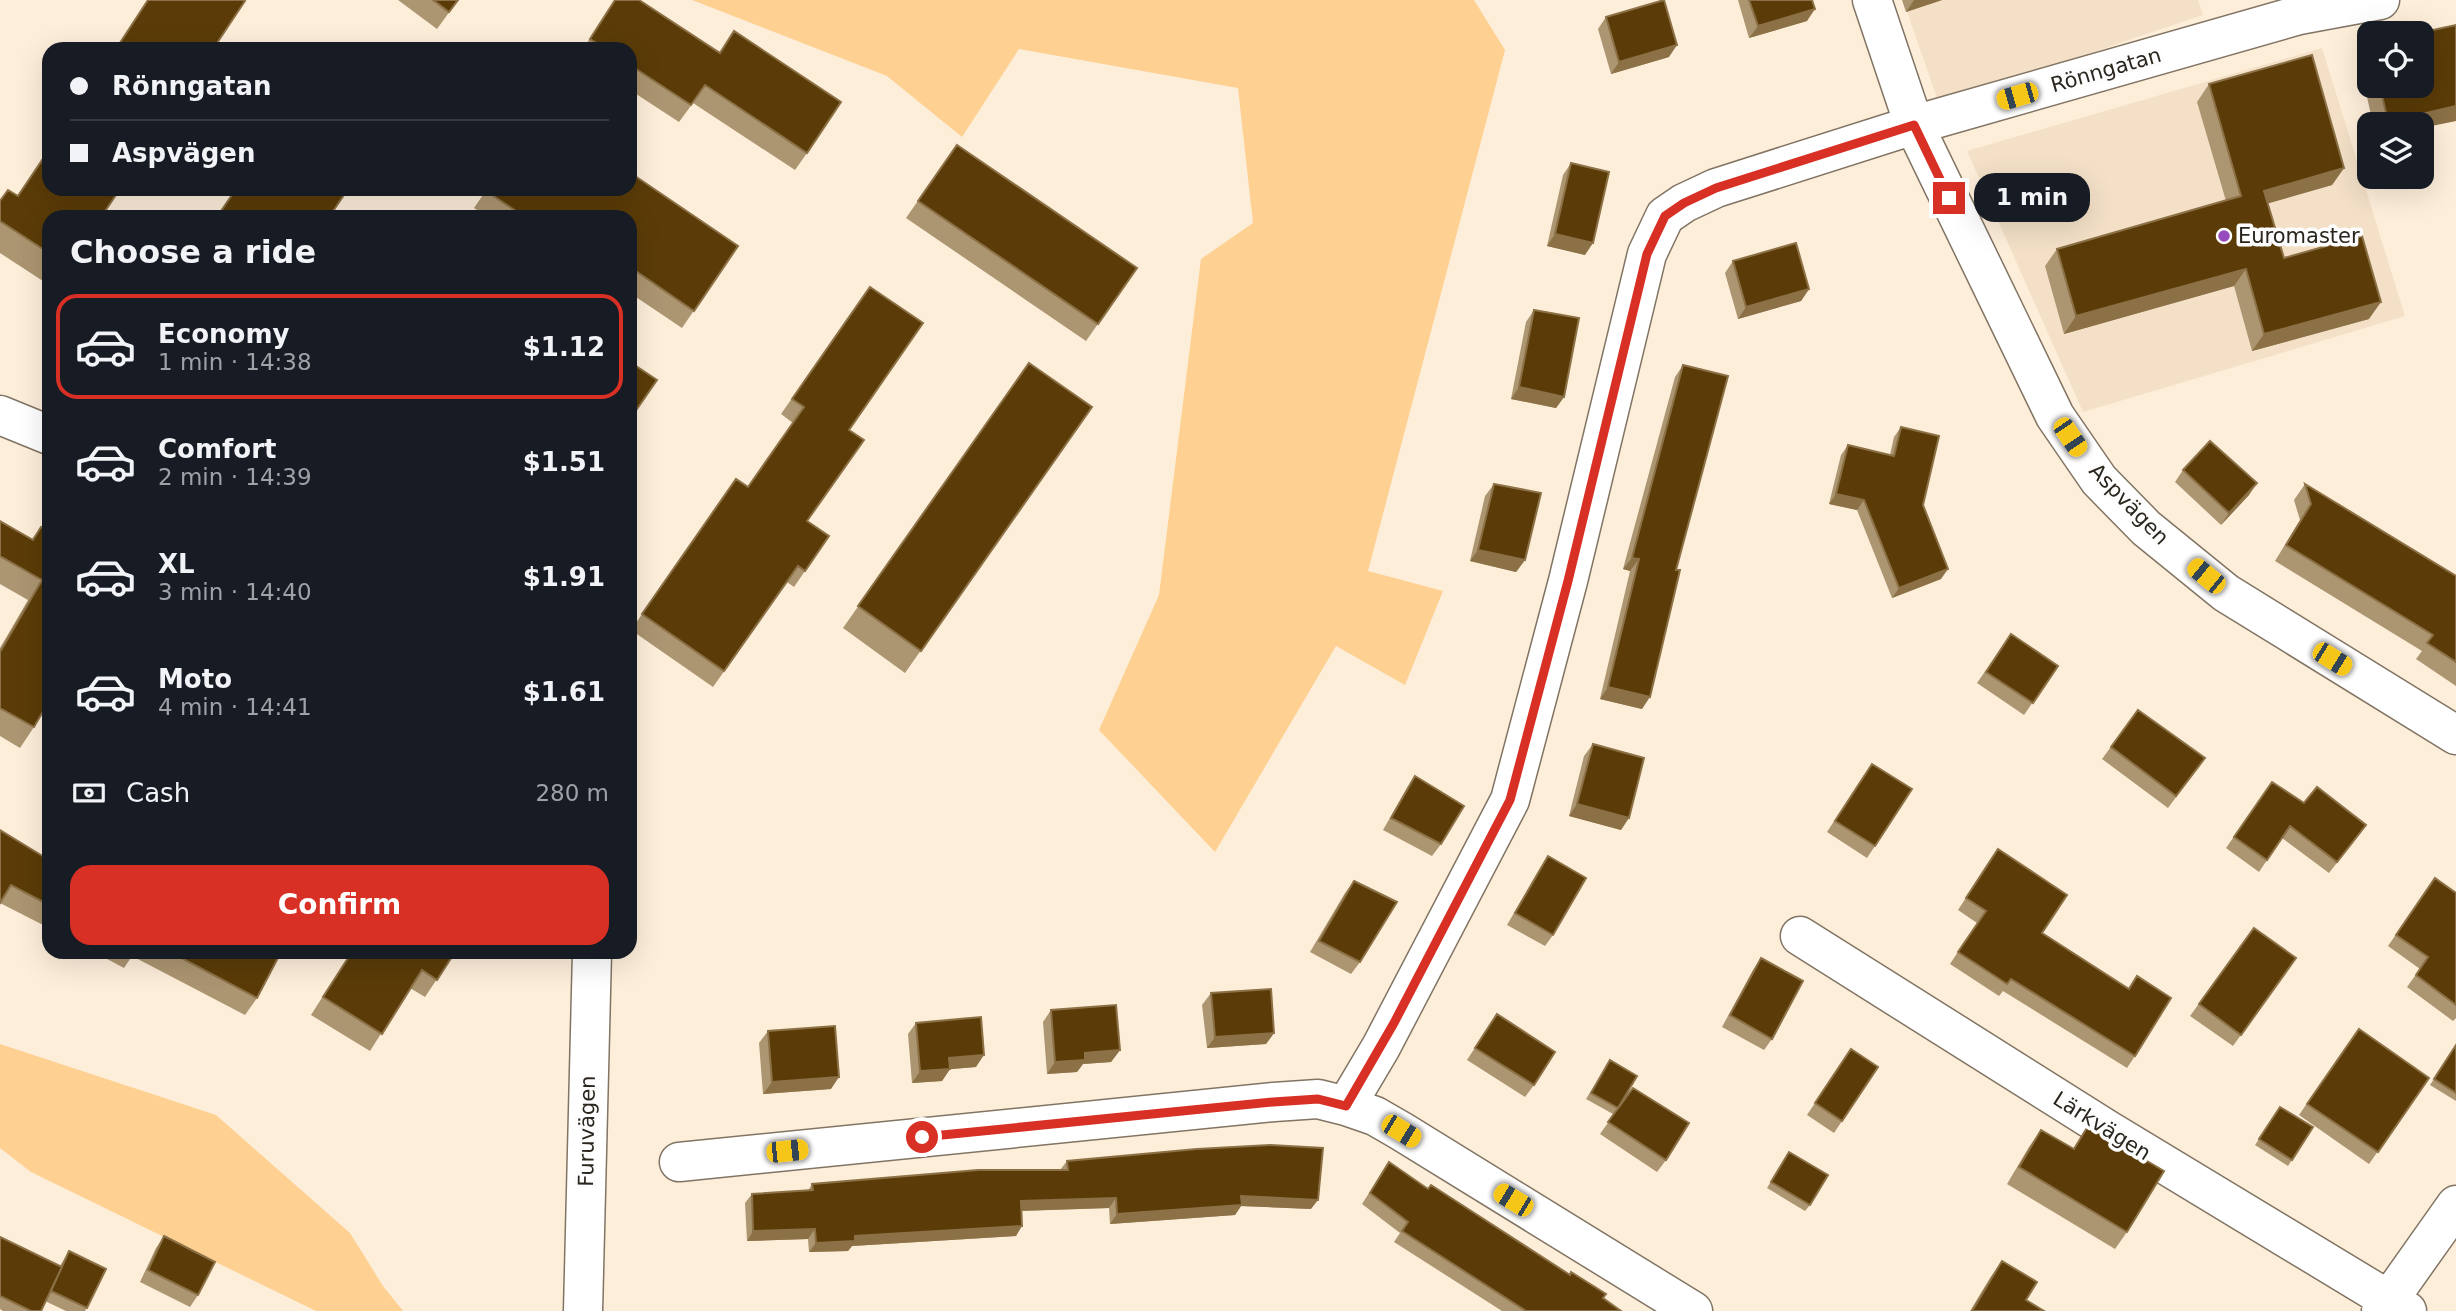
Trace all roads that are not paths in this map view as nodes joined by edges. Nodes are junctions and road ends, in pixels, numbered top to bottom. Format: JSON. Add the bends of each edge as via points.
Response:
{"nodes":[{"id":1,"x":1872,"y":0,"type":"edge"},
{"id":2,"x":2380,"y":0,"type":"edge"},
{"id":3,"x":1914,"y":125,"type":"junction"},
{"id":4,"x":0,"y":415,"type":"edge"},
{"id":5,"x":42,"y":432,"type":"edge"},
{"id":6,"x":2456,"y":736,"type":"edge"},
{"id":7,"x":1800,"y":936,"type":"dead end"},
{"id":8,"x":592,"y":959,"type":"edge"},
{"id":9,"x":1346,"y":1106,"type":"junction"},
{"id":10,"x":678,"y":1162,"type":"dead end"},
{"id":11,"x":2456,"y":1205,"type":"edge"},
{"id":12,"x":2392,"y":1307,"type":"edge"},
{"id":13,"x":583,"y":1311,"type":"edge"},
{"id":14,"x":1693,"y":1311,"type":"edge"}],
"edges":[{"from":1,"to":3,"type":"street","name":"Aspvägen"},
{"from":2,"to":3,"type":"street","name":"Rönngatan","via":[[2299,16]]},
{"from":3,"to":6,"type":"street","name":"Aspvägen","via":[[2055,416],[2099,480],[2146,528],[2226,593]]},
{"from":3,"to":9,"type":"street","name":"Rönngatan","via":[[1716,188],[1665,216],[1655,233],[1510,800]]},
{"from":4,"to":5,"type":"street"},
{"from":7,"to":12,"type":"street","name":"Lärkvägen"},
{"from":8,"to":13,"type":"street","name":"Furuvägen"},
{"from":9,"to":10,"type":"street","via":[[1318,1099],[1273,1102]]},
{"from":9,"to":14,"type":"street","via":[[1392,1126]]},
{"from":11,"to":12,"type":"street"}]}
